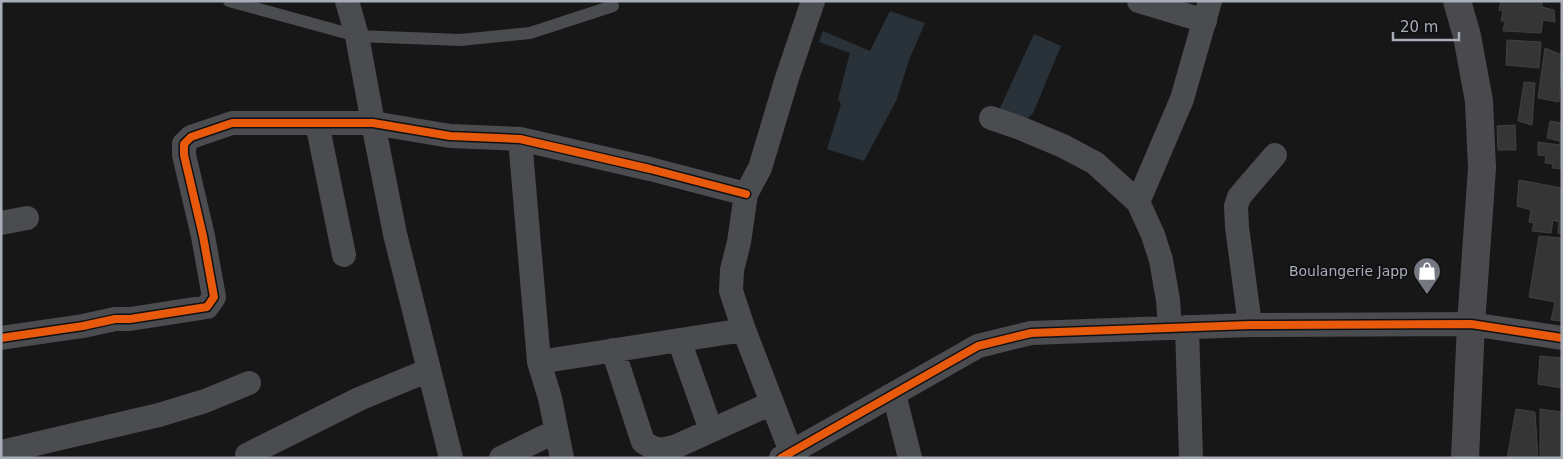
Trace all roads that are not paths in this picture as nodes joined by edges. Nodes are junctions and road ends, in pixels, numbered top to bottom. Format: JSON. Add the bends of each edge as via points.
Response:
{"nodes":[{"id":1,"x":229,"y":1,"type":"edge"},
{"id":2,"x":347,"y":1,"type":"edge"},
{"id":3,"x":813,"y":1,"type":"edge"},
{"id":4,"x":1139,"y":1,"type":"edge"},
{"id":5,"x":1457,"y":1,"type":"edge"},
{"id":6,"x":613,"y":6,"type":"dead end"},
{"id":7,"x":1207,"y":11,"type":"edge"},
{"id":8,"x":357,"y":36,"type":"junction"},
{"id":9,"x":991,"y":118,"type":"dead end"},
{"id":10,"x":317,"y":123,"type":"junction"},
{"id":11,"x":372,"y":123,"type":"junction"},
{"id":12,"x":520,"y":140,"type":"junction"},
{"id":13,"x":1275,"y":155,"type":"dead end"},
{"id":14,"x":746,"y":194,"type":"junction"},
{"id":15,"x":1138,"y":202,"type":"junction"},
{"id":16,"x":27,"y":218,"type":"dead end"},
{"id":17,"x":1,"y":223,"type":"edge"},
{"id":18,"x":344,"y":255,"type":"dead end"},
{"id":19,"x":1470,"y":324,"type":"junction"},
{"id":20,"x":1250,"y":325,"type":"junction"},
{"id":21,"x":1178,"y":327,"type":"junction"},
{"id":22,"x":744,"y":330,"type":"junction"},
{"id":23,"x":1,"y":338,"type":"edge"},
{"id":24,"x":1562,"y":338,"type":"edge"},
{"id":25,"x":679,"y":340,"type":"junction"},
{"id":26,"x":613,"y":350,"type":"junction"},
{"id":27,"x":539,"y":362,"type":"junction"},
{"id":28,"x":429,"y":370,"type":"junction"},
{"id":29,"x":249,"y":383,"type":"dead end"},
{"id":30,"x":894,"y":394,"type":"junction"},
{"id":31,"x":772,"y":403,"type":"junction"},
{"id":32,"x":711,"y":430,"type":"junction"},
{"id":33,"x":556,"y":431,"type":"junction"},
{"id":34,"x":1,"y":452,"type":"edge"},
{"id":35,"x":247,"y":455,"type":"dead end"},
{"id":36,"x":786,"y":455,"type":"edge"},
{"id":37,"x":452,"y":458,"type":"edge"},
{"id":38,"x":501,"y":458,"type":"edge"},
{"id":39,"x":562,"y":458,"type":"edge"},
{"id":40,"x":910,"y":458,"type":"edge"},
{"id":41,"x":1191,"y":458,"type":"edge"},
{"id":42,"x":1465,"y":458,"type":"edge"}],
"edges":[{"from":1,"to":8,"type":"lane"},
{"from":2,"to":8,"type":"street"},
{"from":3,"to":14,"type":"street","via":[[760,168]]},
{"from":4,"to":7,"type":"street"},
{"from":5,"to":19,"type":"street","via":[[1479,101],[1482,168]]},
{"from":6,"to":8,"type":"lane","via":[[530,33],[460,40]]},
{"from":7,"to":15,"type":"street","via":[[1182,99]]},
{"from":8,"to":11,"type":"street"},
{"from":9,"to":15,"type":"street","via":[[1095,162]]},
{"from":10,"to":11,"type":"street"},
{"from":10,"to":18,"type":"street"},
{"from":10,"to":23,"type":"street","via":[[232,124],[191,137],[184,144],[214,297],[208,307]]},
{"from":11,"to":12,"type":"street","via":[[450,136]]},
{"from":11,"to":28,"type":"street","via":[[395,234]]},
{"from":12,"to":14,"type":"street"},
{"from":12,"to":27,"type":"street"},
{"from":13,"to":20,"type":"street","via":[[1239,197],[1236,206]]},
{"from":14,"to":22,"type":"street","via":[[731,291]]},
{"from":15,"to":21,"type":"street","via":[[1161,260],[1168,300]]},
{"from":16,"to":17,"type":"street"},
{"from":19,"to":20,"type":"street"},
{"from":19,"to":24,"type":"street"},
{"from":19,"to":42,"type":"street"},
{"from":20,"to":21,"type":"street"},
{"from":21,"to":30,"type":"street","via":[[1031,333],[1002,338],[978,346]]},
{"from":21,"to":41,"type":"street"},
{"from":22,"to":25,"type":"street"},
{"from":22,"to":31,"type":"street"},
{"from":25,"to":26,"type":"street"},
{"from":25,"to":32,"type":"street"},
{"from":26,"to":27,"type":"street"},
{"from":26,"to":32,"type":"street","via":[[643,442],[654,449],[665,450]]},
{"from":27,"to":33,"type":"street"},
{"from":28,"to":35,"type":"street","via":[[359,398]]},
{"from":28,"to":37,"type":"street"},
{"from":29,"to":34,"type":"street","via":[[159,415]]},
{"from":30,"to":36,"type":"street"},
{"from":30,"to":40,"type":"street"},
{"from":31,"to":32,"type":"street"},
{"from":31,"to":36,"type":"street"},
{"from":33,"to":38,"type":"street"},
{"from":33,"to":39,"type":"street"}]}
